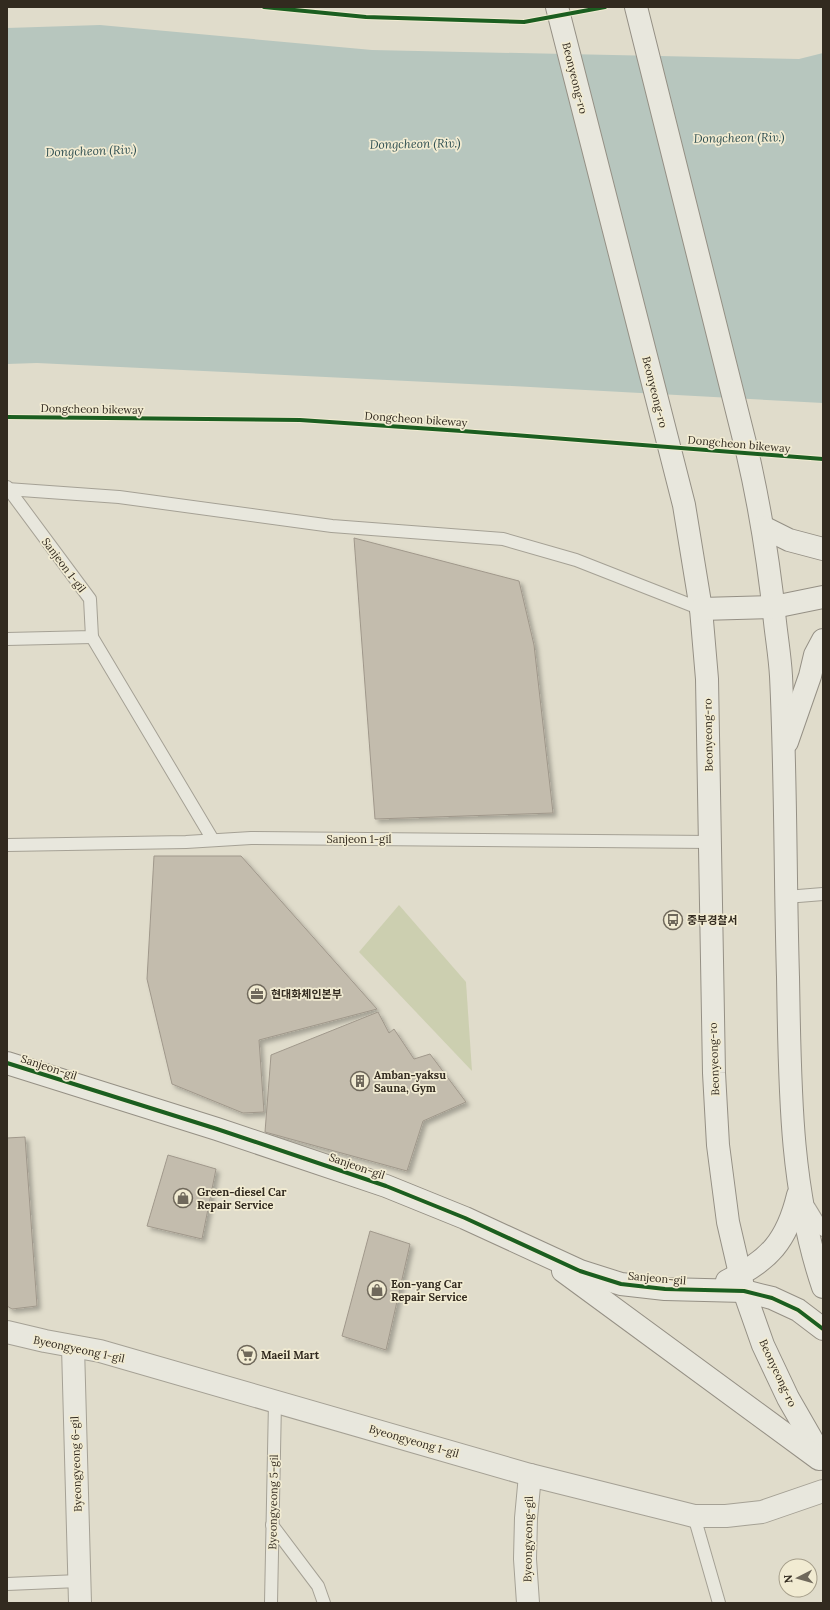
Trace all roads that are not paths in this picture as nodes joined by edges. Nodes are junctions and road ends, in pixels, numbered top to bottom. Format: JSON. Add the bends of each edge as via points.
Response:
{"nodes":[{"id":1,"x":558,"y":7,"type":"edge"},
{"id":2,"x":636,"y":7,"type":"edge"},
{"id":3,"x":8,"y":489,"type":"edge"},
{"id":4,"x":764,"y":532,"type":"junction"},
{"id":5,"x":823,"y":549,"type":"edge"},
{"id":6,"x":823,"y":597,"type":"edge"},
{"id":7,"x":774,"y":607,"type":"junction"},
{"id":8,"x":701,"y":609,"type":"junction"},
{"id":9,"x":92,"y":637,"type":"junction"},
{"id":10,"x":7,"y":638,"type":"edge"},
{"id":11,"x":823,"y":640,"type":"edge"},
{"id":12,"x":783,"y":755,"type":"junction"},
{"id":13,"x":213,"y":840,"type":"junction"},
{"id":14,"x":710,"y":842,"type":"junction"},
{"id":15,"x":7,"y":845,"type":"edge"},
{"id":16,"x":823,"y":894,"type":"edge"},
{"id":17,"x":786,"y":897,"type":"junction"},
{"id":18,"x":7,"y":1063,"type":"edge"},
{"id":19,"x":800,"y":1188,"type":"junction"},
{"id":20,"x":823,"y":1230,"type":"edge"},
{"id":21,"x":536,"y":1251,"type":"junction"},
{"id":22,"x":742,"y":1283,"type":"junction"},
{"id":23,"x":823,"y":1287,"type":"edge"},
{"id":24,"x":823,"y":1329,"type":"edge"},
{"id":25,"x":7,"y":1332,"type":"edge"},
{"id":26,"x":73,"y":1347,"type":"junction"},
{"id":27,"x":275,"y":1402,"type":"junction"},
{"id":28,"x":823,"y":1459,"type":"edge"},
{"id":29,"x":823,"y":1462,"type":"edge"},
{"id":30,"x":530,"y":1475,"type":"junction"},
{"id":31,"x":823,"y":1491,"type":"edge"},
{"id":32,"x":694,"y":1516,"type":"junction"},
{"id":33,"x":272,"y":1525,"type":"junction"},
{"id":34,"x":80,"y":1581,"type":"junction"},
{"id":35,"x":7,"y":1584,"type":"edge"},
{"id":36,"x":80,"y":1603,"type":"edge"},
{"id":37,"x":271,"y":1603,"type":"edge"},
{"id":38,"x":324,"y":1603,"type":"edge"},
{"id":39,"x":528,"y":1603,"type":"edge"},
{"id":40,"x":719,"y":1603,"type":"edge"}],
"edges":[{"from":1,"to":8,"type":"main road","name":"Beonyeong-ro","via":[[684,505]]},
{"from":2,"to":4,"type":"main road","via":[[758,496]]},
{"from":3,"to":8,"type":"lane","via":[[119,497],[332,526],[503,539],[576,560]]},
{"from":3,"to":9,"type":"lane","name":"Sanjeon 1-gil","via":[[90,599]]},
{"from":4,"to":5,"type":"main road"},
{"from":4,"to":7,"type":"main road"},
{"from":6,"to":7,"type":"main road"},
{"from":7,"to":8,"type":"main road"},
{"from":7,"to":12,"type":"main road","via":[[781,675]]},
{"from":8,"to":14,"type":"main road","name":"Beonyeong-ro","via":[[707,679]]},
{"from":9,"to":10,"type":"lane"},
{"from":9,"to":13,"type":"lane"},
{"from":11,"to":12,"type":"main road","via":[[815,655]]},
{"from":12,"to":17,"type":"main road"},
{"from":13,"to":14,"type":"lane","name":"Sanjeon 1-gil","via":[[258,838]]},
{"from":13,"to":15,"type":"lane","name":"Sanjeon 1-gil"},
{"from":14,"to":22,"type":"main road","name":"Beonyeong-ro","via":[[714,1073],[718,1145],[728,1222]]},
{"from":16,"to":17,"type":"lane"},
{"from":17,"to":19,"type":"main road","via":[[790,1075]]},
{"from":18,"to":21,"type":"main road","name":"Sanjeon-gil","via":[[217,1129],[386,1186],[465,1218]]},
{"from":19,"to":20,"type":"lane"},
{"from":19,"to":22,"type":"main road","name":"Sanjeon-gil","via":[[784,1235]]},
{"from":19,"to":23,"type":"main road","via":[[809,1240]]},
{"from":21,"to":22,"type":"main road","name":"Sanjeon-gil","via":[[580,1271],[622,1284],[697,1290],[722,1284]]},
{"from":21,"to":29,"type":"main road"},
{"from":22,"to":24,"type":"main road","via":[[798,1310]]},
{"from":22,"to":28,"type":"main road","name":"Beonyeong-ro","via":[[763,1345],[788,1398]]},
{"from":25,"to":26,"type":"main road","name":"Byeongyeong 1-gil"},
{"from":26,"to":27,"type":"main road","name":"Byeongyeong 1-gil","via":[[100,1351]]},
{"from":26,"to":34,"type":"main road","name":"Byeongyeong 6-gil"},
{"from":27,"to":30,"type":"main road","name":"Byeongyeong 1-gil"},
{"from":27,"to":33,"type":"lane","name":"Byeongyeong 5-gil"},
{"from":30,"to":32,"type":"main road","name":"Byeongyeong 1-gil"},
{"from":30,"to":39,"type":"main road","name":"Byeongyeong-gil","via":[[525,1559]]},
{"from":31,"to":32,"type":"main road","name":"Byeongyeong 1-gil","via":[[762,1512]]},
{"from":32,"to":40,"type":"lane"},
{"from":33,"to":37,"type":"lane","name":"Byeongyeong 5-gil"},
{"from":33,"to":38,"type":"lane","via":[[318,1586]]},
{"from":34,"to":35,"type":"lane"},
{"from":34,"to":36,"type":"main road","name":"Byeongyeong 6-gil"}]}
